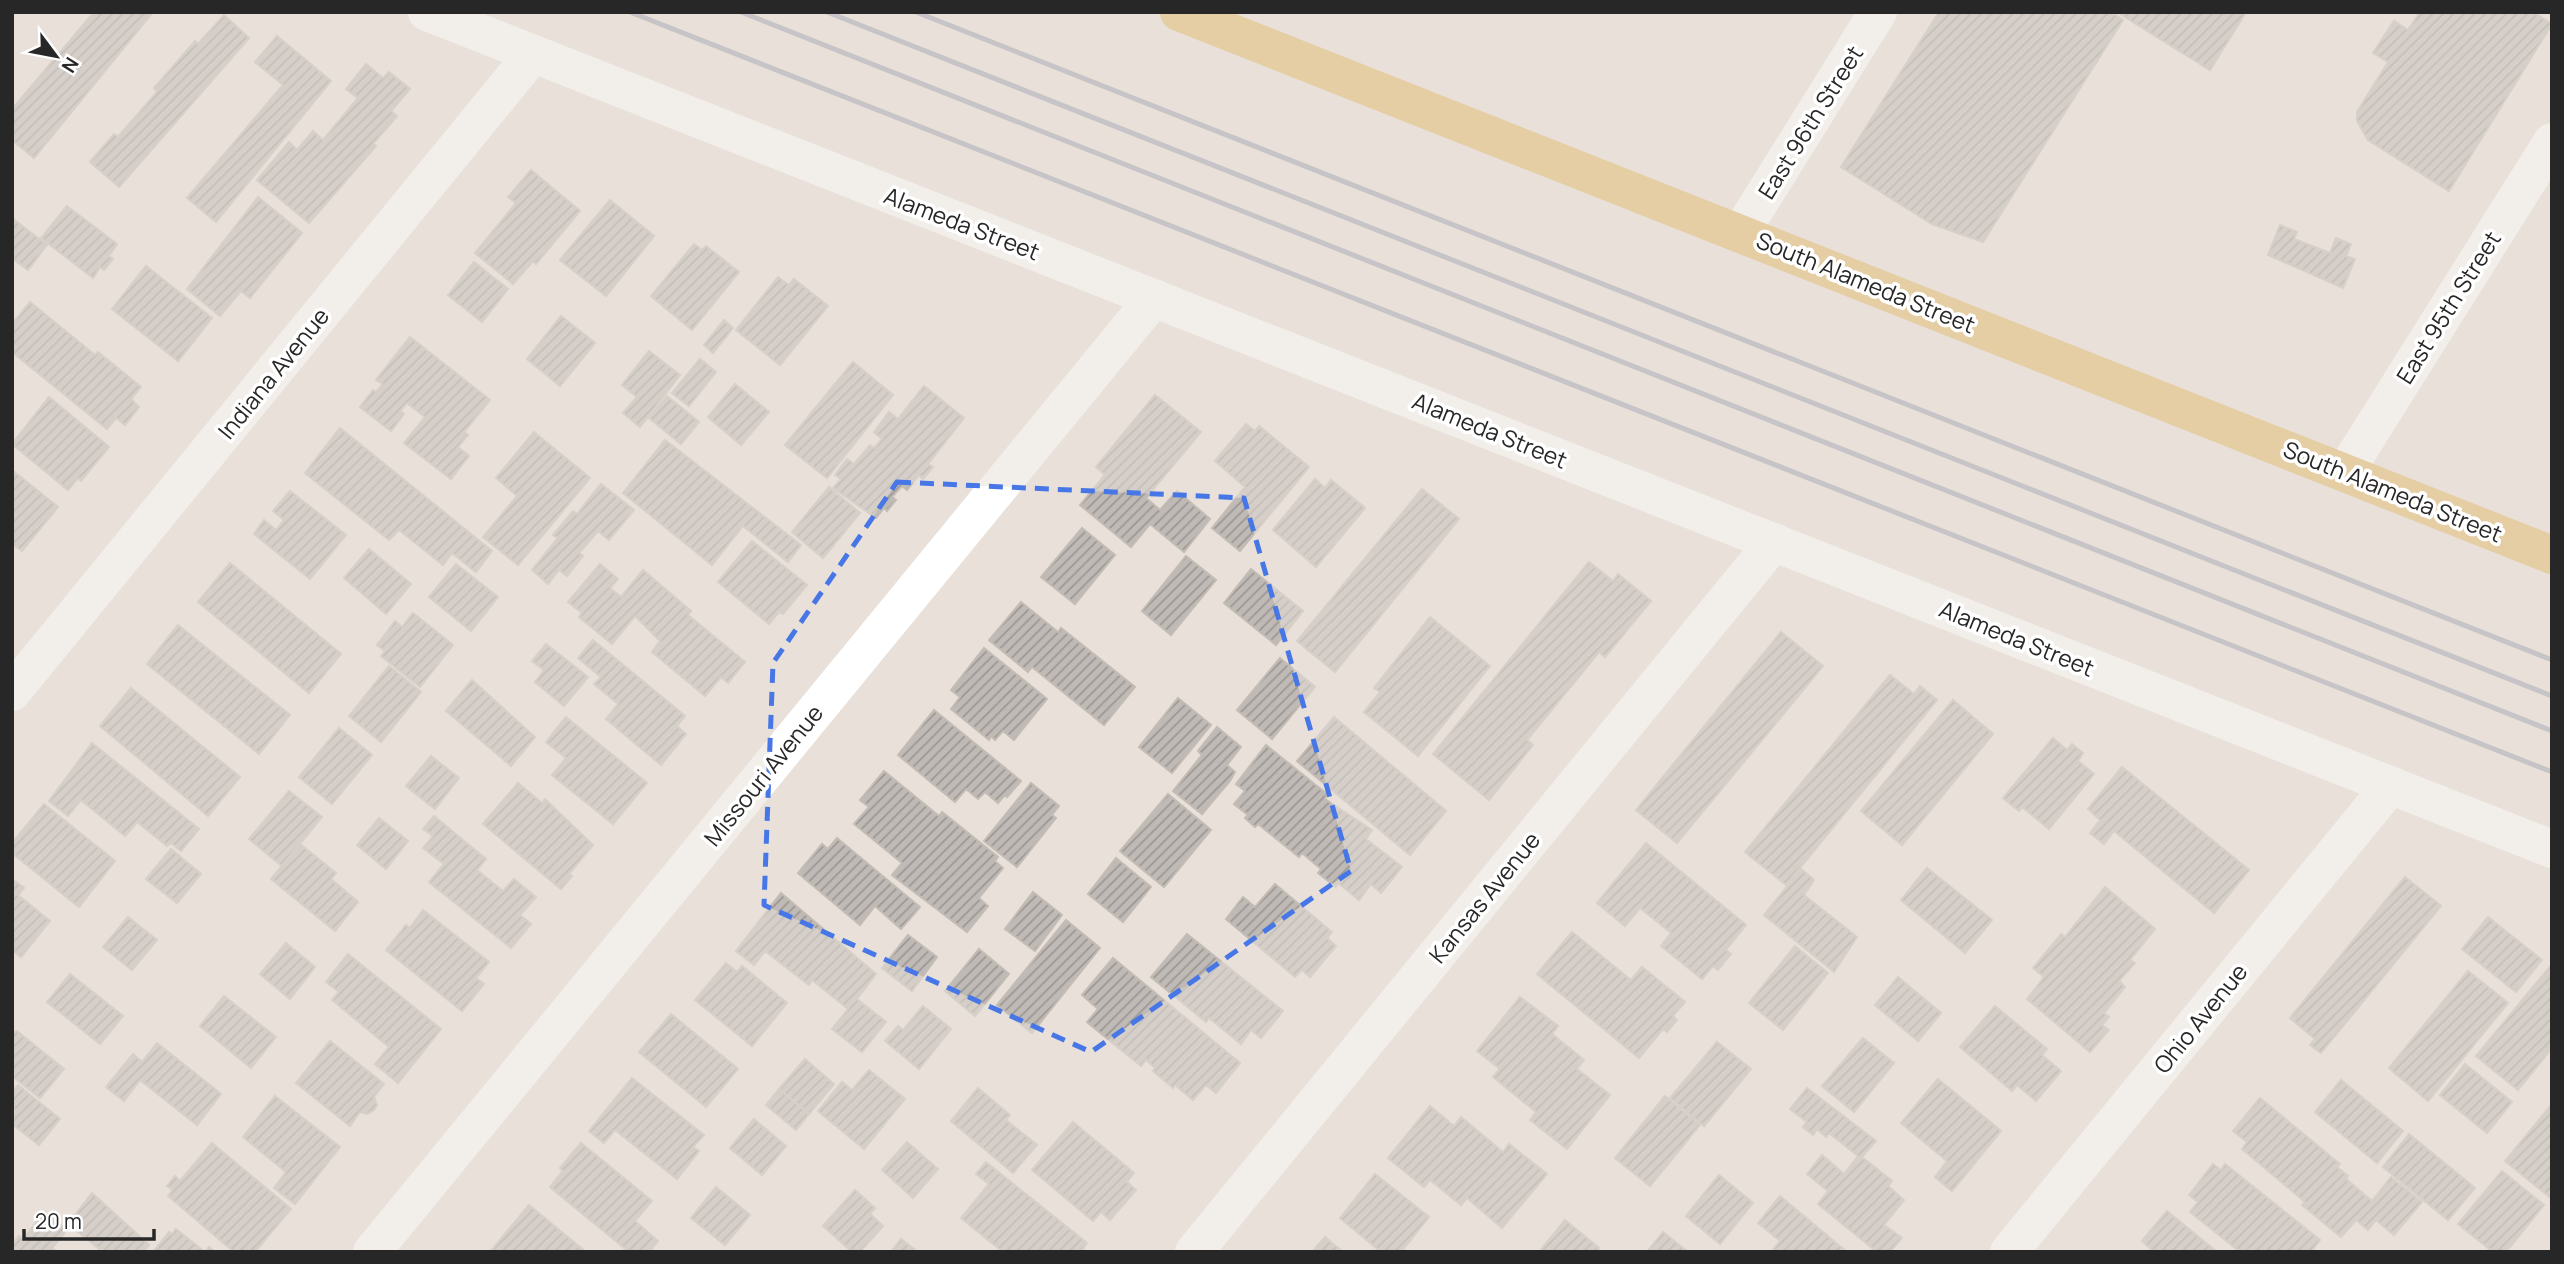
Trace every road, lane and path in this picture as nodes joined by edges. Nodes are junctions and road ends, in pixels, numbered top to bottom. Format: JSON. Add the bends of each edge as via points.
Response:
{"nodes":[{"id":1,"x":427,"y":12,"type":"edge"},
{"id":2,"x":1179,"y":12,"type":"edge"},
{"id":3,"x":1878,"y":12,"type":"edge"},
{"id":4,"x":533,"y":54,"type":"junction"},
{"id":5,"x":2552,"y":142,"type":"edge"},
{"id":6,"x":1741,"y":232,"type":"junction"},
{"id":7,"x":1154,"y":298,"type":"junction"},
{"id":8,"x":2345,"y":472,"type":"junction"},
{"id":9,"x":1774,"y":542,"type":"junction"},
{"id":10,"x":2552,"y":555,"type":"edge"},
{"id":11,"x":12,"y":692,"type":"edge"},
{"id":12,"x":2390,"y":785,"type":"junction"},
{"id":13,"x":2552,"y":849,"type":"edge"},
{"id":14,"x":372,"y":1252,"type":"edge"},
{"id":15,"x":1194,"y":1252,"type":"edge"},
{"id":16,"x":2009,"y":1252,"type":"edge"}],
"edges":[{"from":1,"to":4,"type":"street","name":"Alameda Street"},
{"from":2,"to":6,"type":"main road","name":"South Alameda Street"},
{"from":3,"to":6,"type":"street","name":"East 96th Street"},
{"from":4,"to":7,"type":"street","name":"Alameda Street"},
{"from":4,"to":11,"type":"street","name":"Indiana Avenue"},
{"from":5,"to":8,"type":"street","name":"East 95th Street"},
{"from":6,"to":8,"type":"main road","name":"South Alameda Street"},
{"from":7,"to":9,"type":"street","name":"Alameda Street"},
{"from":7,"to":14,"type":"street","name":"Missouri Avenue"},
{"from":8,"to":10,"type":"main road","name":"South Alameda Street"},
{"from":9,"to":12,"type":"street","name":"Alameda Street"},
{"from":9,"to":15,"type":"street","name":"Kansas Avenue"},
{"from":12,"to":13,"type":"street","name":"Alameda Street"},
{"from":12,"to":16,"type":"street","name":"Ohio Avenue"}]}
